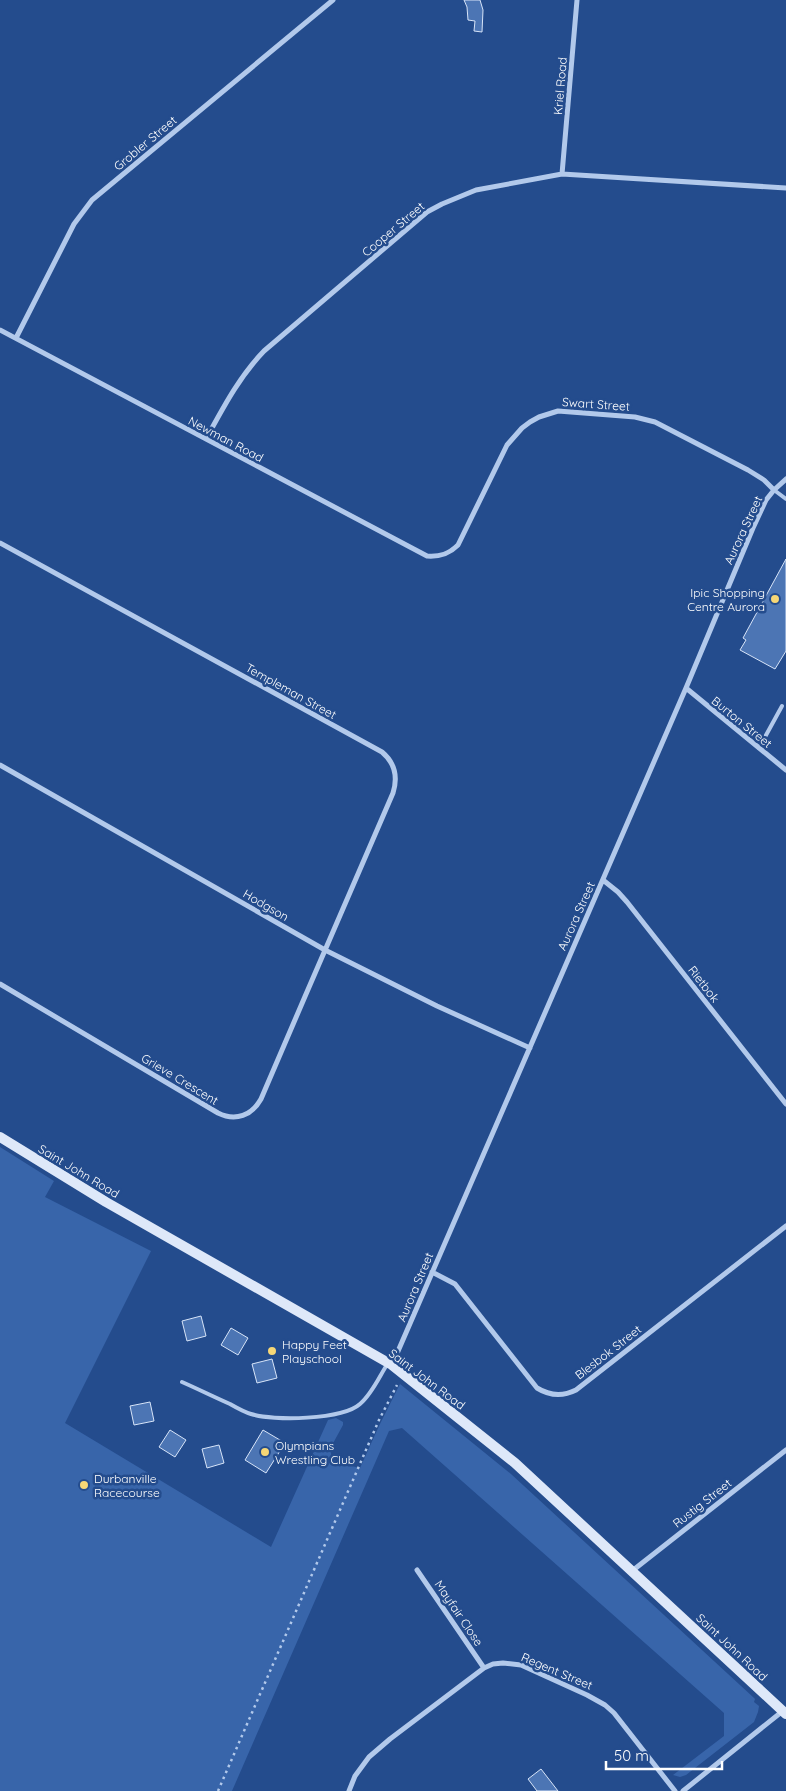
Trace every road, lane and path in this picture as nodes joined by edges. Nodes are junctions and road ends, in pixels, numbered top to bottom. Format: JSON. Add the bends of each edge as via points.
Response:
{"nodes":[{"id":1,"x":333,"y":0,"type":"edge"},
{"id":2,"x":577,"y":0,"type":"edge"},
{"id":3,"x":562,"y":174,"type":"junction"},
{"id":4,"x":786,"y":188,"type":"edge"},
{"id":5,"x":0,"y":330,"type":"edge"},
{"id":6,"x":16,"y":338,"type":"junction"},
{"id":7,"x":206,"y":439,"type":"junction"},
{"id":8,"x":786,"y":479,"type":"edge"},
{"id":9,"x":774,"y":490,"type":"junction"},
{"id":10,"x":786,"y":499,"type":"edge"},
{"id":11,"x":0,"y":543,"type":"edge"},
{"id":12,"x":446,"y":554,"type":"joint"},
{"id":13,"x":686,"y":688,"type":"junction"},
{"id":14,"x":782,"y":706,"type":"dead end"},
{"id":15,"x":759,"y":748,"type":"junction"},
{"id":16,"x":0,"y":765,"type":"edge"},
{"id":17,"x":786,"y":770,"type":"edge"},
{"id":18,"x":603,"y":880,"type":"junction"},
{"id":19,"x":324,"y":950,"type":"junction"},
{"id":20,"x":0,"y":984,"type":"edge"},
{"id":21,"x":530,"y":1048,"type":"junction"},
{"id":22,"x":786,"y":1104,"type":"edge"},
{"id":23,"x":0,"y":1137,"type":"edge"},
{"id":24,"x":786,"y":1226,"type":"edge"},
{"id":25,"x":432,"y":1272,"type":"junction"},
{"id":26,"x":390,"y":1364,"type":"junction"},
{"id":27,"x":402,"y":1374,"type":"junction"},
{"id":28,"x":182,"y":1382,"type":"dead end"},
{"id":29,"x":786,"y":1450,"type":"edge"},
{"id":30,"x":417,"y":1570,"type":"dead end"},
{"id":31,"x":631,"y":1572,"type":"junction"},
{"id":32,"x":484,"y":1668,"type":"junction"},
{"id":33,"x":785,"y":1711,"type":"edge"},
{"id":34,"x":218,"y":1791,"type":"edge"},
{"id":35,"x":349,"y":1791,"type":"edge"},
{"id":36,"x":675,"y":1791,"type":"edge"},
{"id":37,"x":683,"y":1791,"type":"edge"}],
"edges":[{"from":1,"to":6,"type":"street","name":"Grobler Street","via":[[92,200],[74,224]]},
{"from":2,"to":3,"type":"street","name":"Kriel Road"},
{"from":3,"to":4,"type":"street","name":"Cooper Street"},
{"from":3,"to":7,"type":"street","name":"Cooper Street","via":[[476,190],[428,212],[252,363]]},
{"from":5,"to":6,"type":"street","name":"Newman Road"},
{"from":6,"to":7,"type":"street","name":"Newman Road"},
{"from":7,"to":12,"type":"street","name":"Newman Road","via":[[421,554]]},
{"from":8,"to":9,"type":"street","name":"Aurora Street"},
{"from":9,"to":10,"type":"lane"},
{"from":9,"to":12,"type":"street","name":"Swart Street","via":[[748,470],[655,422],[635,417],[558,411],[530,422],[507,444],[462,538]]},
{"from":9,"to":13,"type":"street","name":"Aurora Street","via":[[753,528]]},
{"from":11,"to":19,"type":"street","name":"Templeman Street","via":[[374,747],[391,761],[395,787]]},
{"from":13,"to":15,"type":"street","name":"Burton Street"},
{"from":13,"to":18,"type":"street","name":"Aurora Street"},
{"from":14,"to":15,"type":"lane"},
{"from":15,"to":17,"type":"street","name":"Burton Street"},
{"from":16,"to":19,"type":"street","name":"Hodgson"},
{"from":18,"to":21,"type":"street","name":"Aurora Street"},
{"from":18,"to":22,"type":"street","name":"Rietbok","via":[[627,902]]},
{"from":19,"to":20,"type":"street","name":"Grieve Crescent","via":[[261,1099],[252,1112],[237,1117],[218,1113]]},
{"from":19,"to":21,"type":"street","name":"Hodgson"},
{"from":21,"to":25,"type":"street","name":"Aurora Street"},
{"from":23,"to":26,"type":"main road","name":"Saint John Road","via":[[106,1202]]},
{"from":24,"to":25,"type":"street","name":"Blesbok Street","via":[[576,1390],[564,1395],[550,1394],[538,1388],[455,1284]]},
{"from":25,"to":26,"type":"street","name":"Aurora Street"},
{"from":26,"to":27,"type":"main road","name":"Saint John Road"},
{"from":26,"to":28,"type":"lane","via":[[360,1404],[334,1415],[276,1418],[251,1414]]},
{"from":27,"to":31,"type":"main road","name":"Saint John Road","via":[[515,1464]]},
{"from":27,"to":34,"type":"path"},
{"from":29,"to":31,"type":"street","name":"Rustig Street"},
{"from":30,"to":32,"type":"street","name":"Mayfair Close"},
{"from":31,"to":33,"type":"main road","name":"Saint John Road"},
{"from":32,"to":35,"type":"street","name":"Regent Street","via":[[369,1757]]},
{"from":32,"to":36,"type":"street","name":"Regent Street","via":[[503,1662],[521,1665],[596,1700],[614,1713]]},
{"from":33,"to":37,"type":"street"}]}
